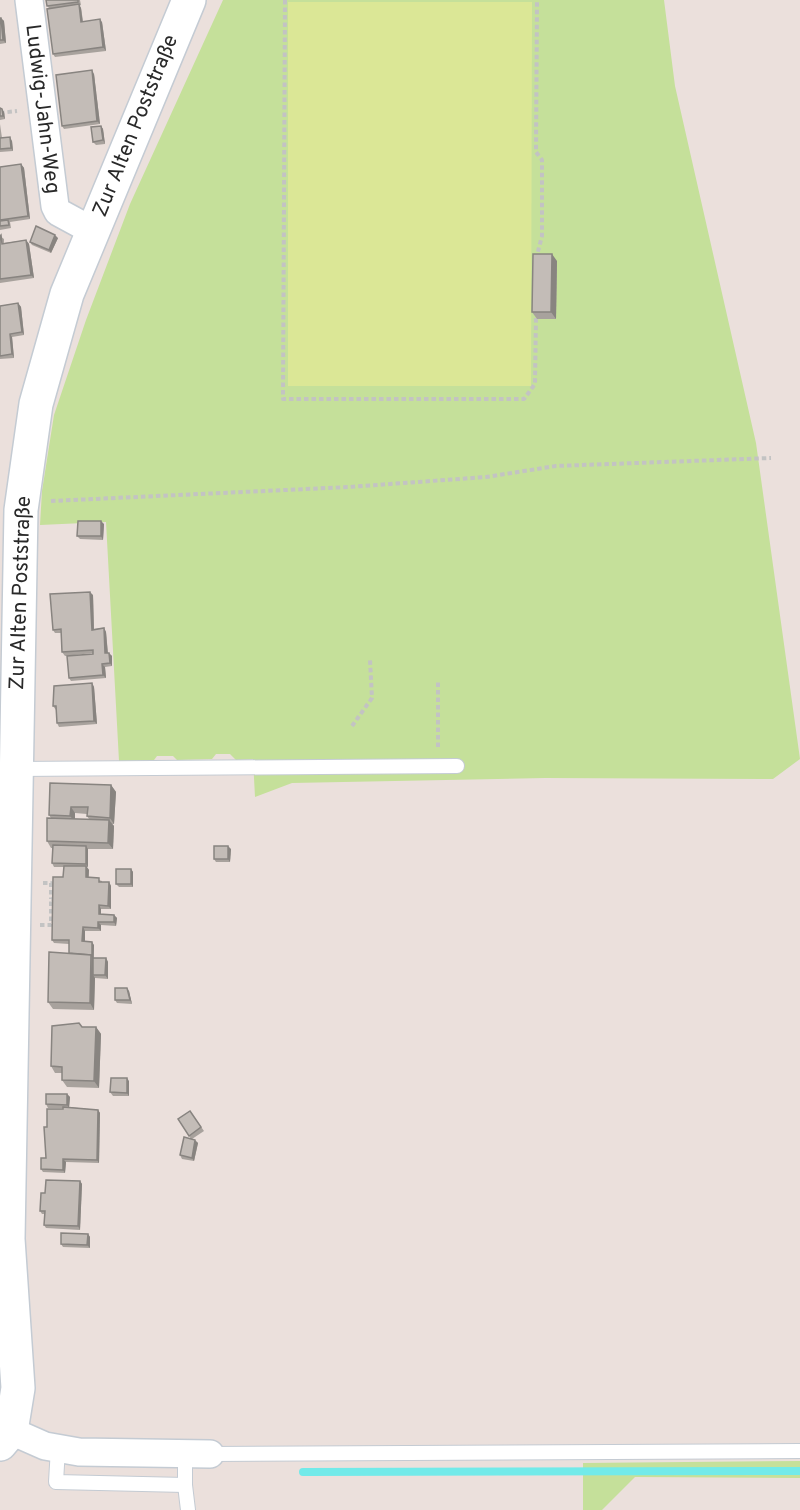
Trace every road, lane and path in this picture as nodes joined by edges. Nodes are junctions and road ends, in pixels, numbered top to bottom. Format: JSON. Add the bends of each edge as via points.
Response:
{"nodes":[{"id":1,"x":29,"y":0,"type":"edge"},
{"id":2,"x":189,"y":0,"type":"edge"},
{"id":3,"x":285,"y":0,"type":"edge"},
{"id":4,"x":537,"y":0,"type":"edge"},
{"id":5,"x":93,"y":231,"type":"junction"},
{"id":6,"x":536,"y":265,"type":"edge"},
{"id":7,"x":536,"y":313,"type":"edge"},
{"id":8,"x":771,"y":458,"type":"dead end"},
{"id":9,"x":10,"y":511,"type":"edge"},
{"id":10,"x":370,"y":660,"type":"dead end"},
{"id":11,"x":438,"y":682,"type":"dead end"},
{"id":12,"x":352,"y":726,"type":"dead end"},
{"id":13,"x":437,"y":766,"type":"junction"},
{"id":14,"x":457,"y":766,"type":"dead end"},
{"id":15,"x":16,"y":769,"type":"junction"},
{"id":16,"x":55,"y":898,"type":"edge"},
{"id":17,"x":34,"y":924,"type":"dead end"},
{"id":18,"x":4,"y":1239,"type":"edge"},
{"id":19,"x":6,"y":1291,"type":"edge"},
{"id":20,"x":6,"y":1438,"type":"edge"},
{"id":21,"x":58,"y":1448,"type":"junction"},
{"id":22,"x":800,"y":1451,"type":"edge"},
{"id":23,"x":198,"y":1454,"type":"junction"},
{"id":24,"x":185,"y":1485,"type":"junction"},
{"id":25,"x":188,"y":1510,"type":"edge"}],
"edges":[{"from":1,"to":5,"type":"street","name":"Ludwig-Jahn-Weg","via":[[55,206],[58,212]]},
{"from":2,"to":5,"type":"street","name":"Zur Alten Poststraße"},
{"from":3,"to":7,"type":"path","via":[[283,399],[524,399],[535,384]]},
{"from":4,"to":6,"type":"path","via":[[536,152],[542,160],[542,236]]},
{"from":5,"to":9,"type":"street","name":"Zur Alten Poststraße","via":[[45,365]]},
{"from":8,"to":9,"type":"path","via":[[556,466],[486,477],[349,487],[54,500]]},
{"from":9,"to":15,"type":"street","name":"Zur Alten Poststraße"},
{"from":10,"to":12,"type":"path","via":[[372,698]]},
{"from":11,"to":13,"type":"path"},
{"from":13,"to":14,"type":"lane"},
{"from":13,"to":15,"type":"lane"},
{"from":15,"to":18,"type":"street","name":"Zur Alten Poststraße"},
{"from":16,"to":17,"type":"path","via":[[51,899],[51,925]]},
{"from":18,"to":19,"type":"street","name":"Zur Alten Poststraße"},
{"from":19,"to":20,"type":"street","name":"Zur Alten Poststraße","via":[[18,1388]]},
{"from":20,"to":21,"type":"street"},
{"from":21,"to":23,"type":"street","via":[[79,1452]]},
{"from":21,"to":24,"type":"lane","via":[[56,1482]]},
{"from":22,"to":23,"type":"lane"},
{"from":23,"to":24,"type":"lane"},
{"from":24,"to":25,"type":"lane"}]}
